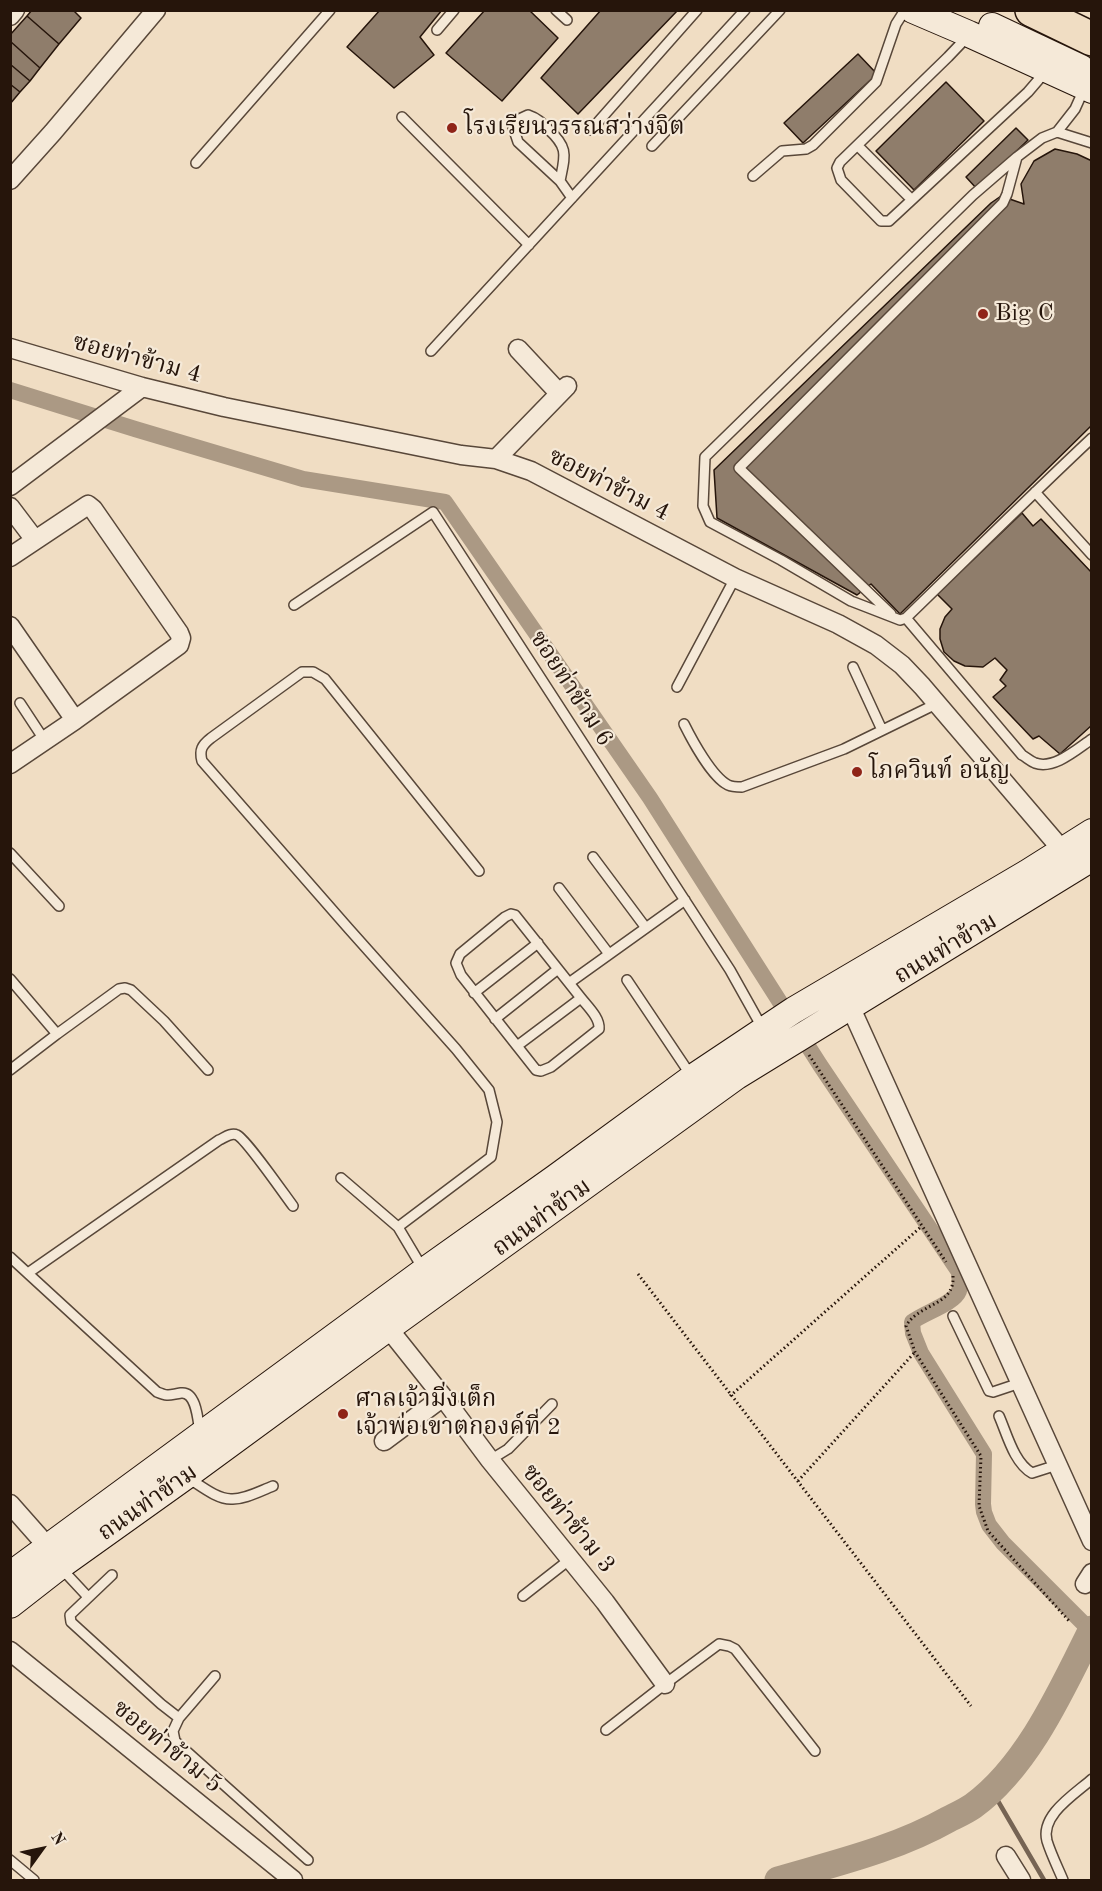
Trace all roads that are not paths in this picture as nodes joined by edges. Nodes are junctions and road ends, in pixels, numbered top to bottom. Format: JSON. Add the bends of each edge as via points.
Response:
{"nodes":[{"id":1,"x":15,"y":10,"type":"edge"},
{"id":2,"x":156,"y":10,"type":"edge"},
{"id":3,"x":330,"y":10,"type":"edge"},
{"id":4,"x":454,"y":10,"type":"edge"},
{"id":5,"x":556,"y":10,"type":"edge"},
{"id":6,"x":696,"y":10,"type":"edge"},
{"id":7,"x":745,"y":10,"type":"edge"},
{"id":8,"x":780,"y":10,"type":"edge"},
{"id":9,"x":905,"y":10,"type":"edge"},
{"id":10,"x":913,"y":10,"type":"edge"},
{"id":11,"x":959,"y":10,"type":"edge"},
{"id":12,"x":1032,"y":10,"type":"edge"},
{"id":13,"x":1048,"y":10,"type":"edge"},
{"id":14,"x":10,"y":16,"type":"edge"},
{"id":15,"x":567,"y":20,"type":"dead end"},
{"id":16,"x":437,"y":30,"type":"dead end"},
{"id":17,"x":1092,"y":31,"type":"edge"},
{"id":18,"x":969,"y":34,"type":"junction"},
{"id":19,"x":1092,"y":39,"type":"edge"},
{"id":20,"x":1046,"y":71,"type":"junction"},
{"id":21,"x":1089,"y":84,"type":"edge"},
{"id":22,"x":402,"y":117,"type":"dead end"},
{"id":23,"x":591,"y":130,"type":"dead end"},
{"id":24,"x":1057,"y":132,"type":"junction"},
{"id":25,"x":1092,"y":143,"type":"edge"},
{"id":26,"x":652,"y":146,"type":"dead end"},
{"id":27,"x":858,"y":146,"type":"junction"},
{"id":28,"x":1017,"y":157,"type":"junction"},
{"id":29,"x":196,"y":163,"type":"dead end"},
{"id":30,"x":753,"y":176,"type":"dead end"},
{"id":31,"x":10,"y":180,"type":"edge"},
{"id":32,"x":560,"y":181,"type":"junction"},
{"id":33,"x":572,"y":198,"type":"junction"},
{"id":34,"x":911,"y":199,"type":"junction"},
{"id":35,"x":530,"y":245,"type":"junction"},
{"id":36,"x":10,"y":348,"type":"edge"},
{"id":37,"x":518,"y":349,"type":"dead end"},
{"id":38,"x":431,"y":351,"type":"dead end"},
{"id":39,"x":142,"y":387,"type":"junction"},
{"id":40,"x":1092,"y":438,"type":"edge"},
{"id":41,"x":496,"y":459,"type":"junction"},
{"id":42,"x":10,"y":486,"type":"edge"},
{"id":43,"x":1035,"y":492,"type":"junction"},
{"id":44,"x":10,"y":507,"type":"edge"},
{"id":45,"x":35,"y":540,"type":"junction"},
{"id":46,"x":1092,"y":555,"type":"edge"},
{"id":47,"x":10,"y":556,"type":"edge"},
{"id":48,"x":735,"y":578,"type":"junction"},
{"id":49,"x":294,"y":605,"type":"dead end"},
{"id":50,"x":902,"y":619,"type":"junction"},
{"id":51,"x":10,"y":626,"type":"edge"},
{"id":52,"x":853,"y":667,"type":"dead end"},
{"id":53,"x":678,"y":687,"type":"dead end"},
{"id":54,"x":20,"y":703,"type":"dead end"},
{"id":55,"x":938,"y":703,"type":"junction"},
{"id":56,"x":75,"y":720,"type":"junction"},
{"id":57,"x":684,"y":724,"type":"dead end"},
{"id":58,"x":882,"y":730,"type":"junction"},
{"id":59,"x":1092,"y":739,"type":"edge"},
{"id":60,"x":45,"y":741,"type":"junction"},
{"id":61,"x":10,"y":764,"type":"edge"},
{"id":62,"x":1092,"y":832,"type":"edge"},
{"id":63,"x":10,"y":852,"type":"edge"},
{"id":64,"x":593,"y":857,"type":"dead end"},
{"id":65,"x":1077,"y":858,"type":"edge"},
{"id":66,"x":479,"y":872,"type":"dead end"},
{"id":67,"x":559,"y":888,"type":"dead end"},
{"id":68,"x":685,"y":900,"type":"junction"},
{"id":69,"x":59,"y":906,"type":"dead end"},
{"id":70,"x":646,"y":928,"type":"junction"},
{"id":71,"x":538,"y":943,"type":"junction"},
{"id":72,"x":609,"y":954,"type":"junction"},
{"id":73,"x":558,"y":969,"type":"junction"},
{"id":74,"x":10,"y":979,"type":"edge"},
{"id":75,"x":627,"y":980,"type":"dead end"},
{"id":76,"x":569,"y":983,"type":"junction"},
{"id":77,"x":474,"y":993,"type":"junction"},
{"id":78,"x":581,"y":998,"type":"junction"},
{"id":79,"x":850,"y":1006,"type":"junction"},
{"id":80,"x":495,"y":1019,"type":"junction"},
{"id":81,"x":777,"y":1021,"type":"junction"},
{"id":82,"x":57,"y":1034,"type":"junction"},
{"id":83,"x":517,"y":1046,"type":"junction"},
{"id":84,"x":10,"y":1070,"type":"edge"},
{"id":85,"x":208,"y":1070,"type":"dead end"},
{"id":86,"x":692,"y":1078,"type":"junction"},
{"id":87,"x":341,"y":1178,"type":"dead end"},
{"id":88,"x":293,"y":1206,"type":"dead end"},
{"id":89,"x":398,"y":1227,"type":"junction"},
{"id":90,"x":10,"y":1257,"type":"edge"},
{"id":91,"x":424,"y":1271,"type":"junction"},
{"id":92,"x":28,"y":1273,"type":"junction"},
{"id":93,"x":953,"y":1316,"type":"dead end"},
{"id":94,"x":388,"y":1328,"type":"junction"},
{"id":95,"x":1020,"y":1383,"type":"junction"},
{"id":96,"x":442,"y":1396,"type":"junction"},
{"id":97,"x":552,"y":1404,"type":"dead end"},
{"id":98,"x":999,"y":1416,"type":"dead end"},
{"id":99,"x":200,"y":1435,"type":"junction"},
{"id":100,"x":384,"y":1441,"type":"dead end"},
{"id":101,"x":490,"y":1460,"type":"junction"},
{"id":102,"x":1057,"y":1465,"type":"junction"},
{"id":103,"x":186,"y":1476,"type":"junction"},
{"id":104,"x":273,"y":1486,"type":"dead end"},
{"id":105,"x":10,"y":1503,"type":"edge"},
{"id":106,"x":1092,"y":1541,"type":"edge"},
{"id":107,"x":54,"y":1557,"type":"junction"},
{"id":108,"x":569,"y":1560,"type":"junction"},
{"id":109,"x":10,"y":1575,"type":"edge"},
{"id":110,"x":112,"y":1575,"type":"dead end"},
{"id":111,"x":523,"y":1596,"type":"dead end"},
{"id":112,"x":88,"y":1597,"type":"junction"},
{"id":113,"x":10,"y":1605,"type":"edge"},
{"id":114,"x":10,"y":1651,"type":"edge"},
{"id":115,"x":215,"y":1676,"type":"dead end"},
{"id":116,"x":665,"y":1684,"type":"junction"},
{"id":117,"x":179,"y":1718,"type":"junction"},
{"id":118,"x":606,"y":1731,"type":"dead end"},
{"id":119,"x":815,"y":1751,"type":"dead end"},
{"id":120,"x":1092,"y":1779,"type":"edge"},
{"id":121,"x":1006,"y":1856,"type":"dead end"},
{"id":122,"x":10,"y":1860,"type":"edge"},
{"id":123,"x":308,"y":1860,"type":"dead end"},
{"id":124,"x":34,"y":1881,"type":"edge"},
{"id":125,"x":293,"y":1881,"type":"edge"},
{"id":126,"x":1020,"y":1881,"type":"edge"},
{"id":127,"x":1063,"y":1881,"type":"edge"}],
"edges":[{"from":1,"to":14,"type":"street"},
{"from":2,"to":31,"type":"street"},
{"from":3,"to":29,"type":"lane"},
{"from":4,"to":16,"type":"lane"},
{"from":5,"to":15,"type":"lane"},
{"from":6,"to":23,"type":"lane"},
{"from":7,"to":33,"type":"lane"},
{"from":8,"to":26,"type":"lane"},
{"from":9,"to":30,"type":"lane","via":[[896,24],[876,82],[813,145],[782,151]]},
{"from":10,"to":18,"type":"street"},
{"from":11,"to":21,"type":"street","via":[[1041,48]]},
{"from":12,"to":19,"type":"highway"},
{"from":13,"to":17,"type":"highway"},
{"from":18,"to":20,"type":"street"},
{"from":18,"to":27,"type":"lane"},
{"from":20,"to":21,"type":"street"},
{"from":20,"to":34,"type":"lane"},
{"from":21,"to":24,"type":"lane"},
{"from":22,"to":35,"type":"lane"},
{"from":24,"to":25,"type":"lane"},
{"from":24,"to":28,"type":"lane"},
{"from":27,"to":34,"type":"lane"},
{"from":27,"to":34,"type":"lane","via":[[840,162],[838,173],[877,218],[889,221]]},
{"from":28,"to":50,"type":"lane","via":[[1003,204],[739,468],[866,592]]},
{"from":28,"to":50,"type":"lane","via":[[973,195],[705,457],[703,506],[710,522],[851,601]]},
{"from":32,"to":32,"type":"lane","via":[[518,142],[515,121],[528,115],[560,140],[565,156]]},
{"from":32,"to":33,"type":"lane"},
{"from":33,"to":35,"type":"lane"},
{"from":35,"to":38,"type":"lane"},
{"from":36,"to":39,"type":"street","name":"ซอยท่าข้าม 4"},
{"from":37,"to":41,"type":"street","via":[[563,390]]},
{"from":39,"to":41,"type":"street","name":"ซอยท่าข้าม 4","via":[[224,407]]},
{"from":39,"to":42,"type":"street"},
{"from":40,"to":43,"type":"lane"},
{"from":41,"to":48,"type":"street","name":"ซอยท่าข้าม 4","via":[[531,471]]},
{"from":43,"to":46,"type":"lane"},
{"from":43,"to":50,"type":"lane"},
{"from":44,"to":45,"type":"street"},
{"from":45,"to":47,"type":"street"},
{"from":45,"to":56,"type":"street","via":[[88,506],[181,638],[179,645]]},
{"from":48,"to":53,"type":"lane"},
{"from":48,"to":55,"type":"street","name":"ซอยท่าข้าม 4","via":[[876,645],[902,665]]},
{"from":49,"to":68,"type":"lane","name":"ซอยท่าข้าม 6","via":[[433,512]]},
{"from":50,"to":59,"type":"lane","via":[[1022,755],[1036,764],[1049,764]]},
{"from":51,"to":56,"type":"street"},
{"from":52,"to":58,"type":"lane"},
{"from":54,"to":60,"type":"lane"},
{"from":55,"to":58,"type":"lane"},
{"from":55,"to":65,"type":"street","name":"ซอยท่าข้าม 4"},
{"from":56,"to":60,"type":"street"},
{"from":57,"to":58,"type":"lane","via":[[708,764],[725,784],[734,787],[758,782],[844,749]]},
{"from":60,"to":61,"type":"street"},
{"from":62,"to":65,"type":"street","name":"ถนนท่าข้าม"},
{"from":63,"to":69,"type":"lane"},
{"from":64,"to":70,"type":"lane"},
{"from":65,"to":79,"type":"street","name":"ถนนท่าข้าม","via":[[952,946]]},
{"from":65,"to":81,"type":"street","name":"ถนนท่าข้าม"},
{"from":66,"to":89,"type":"lane","via":[[325,679],[313,672],[302,672],[201,748],[202,761],[489,1090],[497,1122],[491,1157]]},
{"from":67,"to":72,"type":"lane"},
{"from":68,"to":70,"type":"lane"},
{"from":68,"to":81,"type":"lane","name":"ซอยท่าข้าม 6","via":[[730,970]]},
{"from":70,"to":72,"type":"lane"},
{"from":71,"to":73,"type":"lane"},
{"from":71,"to":77,"type":"lane"},
{"from":71,"to":77,"type":"lane","via":[[515,915],[505,917],[457,959],[457,969]]},
{"from":72,"to":76,"type":"lane"},
{"from":73,"to":76,"type":"lane"},
{"from":73,"to":80,"type":"lane"},
{"from":74,"to":82,"type":"lane"},
{"from":75,"to":86,"type":"lane"},
{"from":76,"to":78,"type":"lane"},
{"from":77,"to":80,"type":"lane"},
{"from":78,"to":83,"type":"lane"},
{"from":78,"to":83,"type":"lane","via":[[598,1020],[599,1029],[551,1067],[537,1071]]},
{"from":79,"to":94,"type":"street","name":"ถนนท่าข้าม","via":[[737,1077]]},
{"from":79,"to":95,"type":"street"},
{"from":80,"to":83,"type":"lane"},
{"from":81,"to":86,"type":"street","name":"ถนนท่าข้าม"},
{"from":82,"to":84,"type":"lane"},
{"from":82,"to":85,"type":"lane","via":[[125,987],[164,1021]]},
{"from":86,"to":91,"type":"street","name":"ถนนท่าข้าม"},
{"from":87,"to":89,"type":"lane"},
{"from":88,"to":92,"type":"lane","via":[[256,1156],[233,1134]]},
{"from":89,"to":91,"type":"lane"},
{"from":90,"to":92,"type":"lane"},
{"from":91,"to":99,"type":"street","name":"ถนนท่าข้าม"},
{"from":92,"to":99,"type":"lane","via":[[158,1392],[169,1396],[187,1393],[195,1403]]},
{"from":93,"to":95,"type":"lane","via":[[989,1391]]},
{"from":94,"to":96,"type":"street","name":"ซอยท่าข้าม 3"},
{"from":94,"to":103,"type":"street","name":"ถนนท่าข้าม"},
{"from":95,"to":102,"type":"street"},
{"from":96,"to":100,"type":"street"},
{"from":96,"to":101,"type":"street","name":"ซอยท่าข้าม 3"},
{"from":97,"to":101,"type":"lane","via":[[508,1449]]},
{"from":98,"to":102,"type":"lane","via":[[1025,1470],[1032,1473]]},
{"from":99,"to":107,"type":"street","name":"ถนนท่าข้าม"},
{"from":101,"to":108,"type":"street","name":"ซอยท่าข้าม 3"},
{"from":102,"to":106,"type":"street"},
{"from":103,"to":104,"type":"lane","via":[[231,1499]]},
{"from":103,"to":107,"type":"street","name":"ถนนท่าข้าม"},
{"from":105,"to":107,"type":"street"},
{"from":107,"to":109,"type":"street","name":"ถนนท่าข้าม"},
{"from":107,"to":112,"type":"lane"},
{"from":107,"to":113,"type":"street","name":"ถนนท่าข้าม"},
{"from":108,"to":111,"type":"lane"},
{"from":108,"to":116,"type":"street","name":"ซอยท่าข้าม 3"},
{"from":110,"to":112,"type":"lane"},
{"from":112,"to":117,"type":"lane","via":[[70,1615],[71,1622]]},
{"from":114,"to":125,"type":"street","name":"ซอยท่าข้าม 5"},
{"from":115,"to":117,"type":"lane"},
{"from":116,"to":118,"type":"lane"},
{"from":116,"to":119,"type":"lane","via":[[719,1644],[729,1646]]},
{"from":117,"to":123,"type":"lane","via":[[173,1731],[175,1741]]},
{"from":120,"to":127,"type":"lane","via":[[1064,1803],[1047,1827],[1046,1839]]},
{"from":121,"to":126,"type":"street"},
{"from":122,"to":124,"type":"lane"}]}
